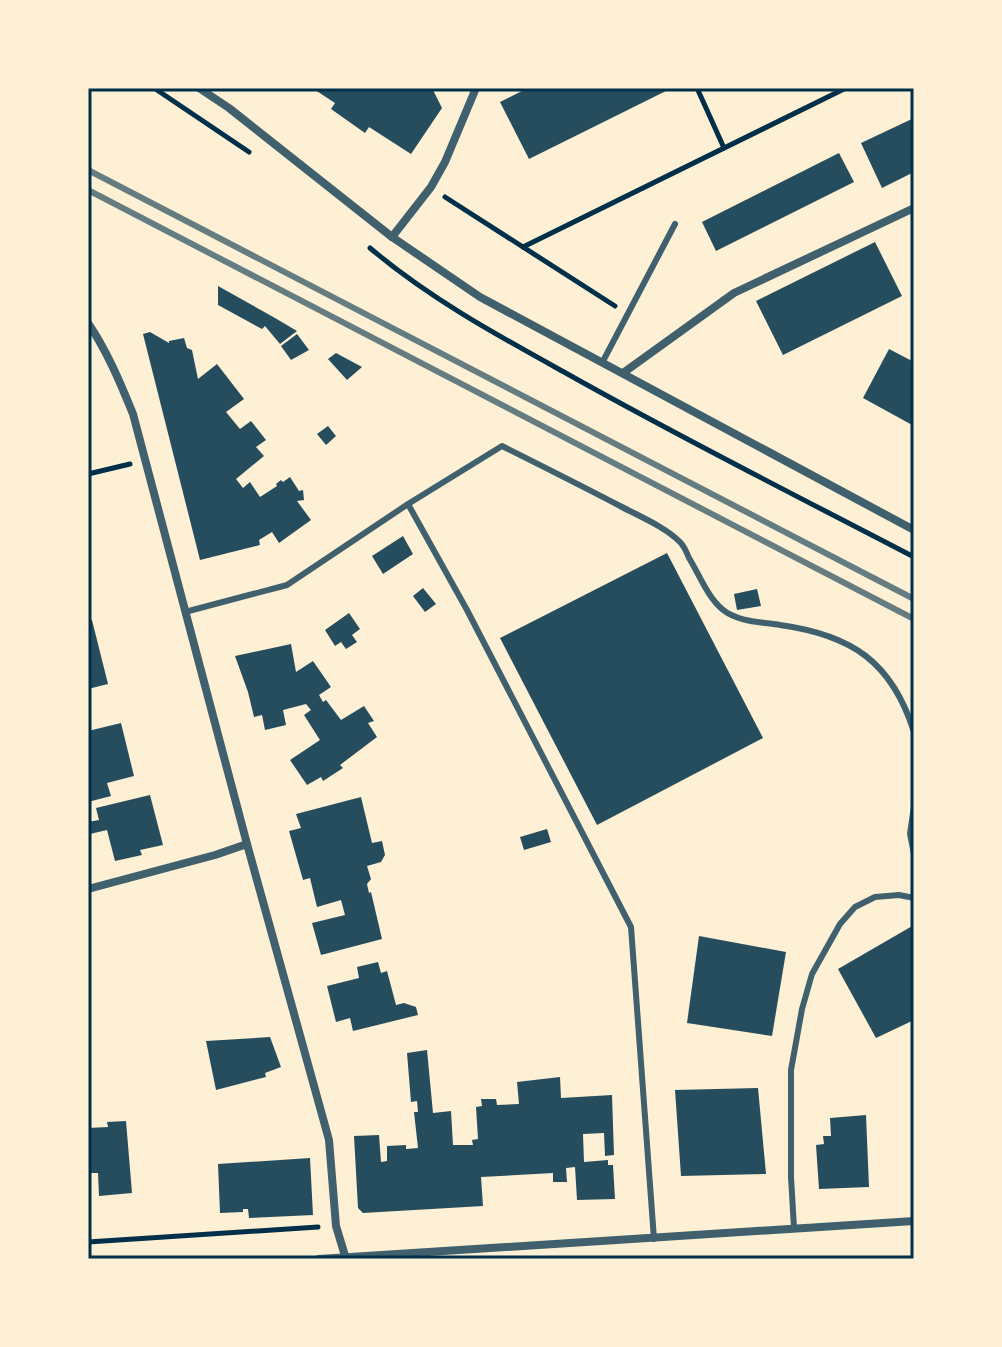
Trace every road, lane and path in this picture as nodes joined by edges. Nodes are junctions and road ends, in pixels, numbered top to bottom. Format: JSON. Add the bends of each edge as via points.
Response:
{"nodes":[{"id":1,"x":199,"y":88,"type":"edge"},
{"id":2,"x":476,"y":88,"type":"edge"},
{"id":3,"x":697,"y":88,"type":"edge"},
{"id":4,"x":846,"y":88,"type":"edge"},
{"id":5,"x":724,"y":148,"type":"junction"},
{"id":6,"x":431,"y":187,"type":"junction"},
{"id":7,"x":914,"y":208,"type":"edge"},
{"id":8,"x":675,"y":224,"type":"dead end"},
{"id":9,"x":392,"y":237,"type":"junction"},
{"id":10,"x":523,"y":247,"type":"junction"},
{"id":11,"x":628,"y":314,"type":"junction"},
{"id":12,"x":88,"y":323,"type":"edge"},
{"id":13,"x":602,"y":363,"type":"junction"},
{"id":14,"x":623,"y":373,"type":"junction"},
{"id":15,"x":145,"y":460,"type":"junction"},
{"id":16,"x":88,"y":474,"type":"edge"},
{"id":17,"x":408,"y":504,"type":"junction"},
{"id":18,"x":914,"y":530,"type":"edge"},
{"id":19,"x":185,"y":612,"type":"junction"},
{"id":20,"x":914,"y":732,"type":"edge"},
{"id":21,"x":914,"y":806,"type":"edge"},
{"id":22,"x":247,"y":844,"type":"junction"},
{"id":23,"x":914,"y":854,"type":"edge"},
{"id":24,"x":88,"y":889,"type":"edge"},
{"id":25,"x":914,"y":898,"type":"edge"},
{"id":26,"x":914,"y":1221,"type":"edge"},
{"id":27,"x":336,"y":1226,"type":"junction"},
{"id":28,"x":794,"y":1228,"type":"junction"},
{"id":29,"x":654,"y":1239,"type":"junction"},
{"id":30,"x":88,"y":1242,"type":"edge"},
{"id":31,"x":346,"y":1258,"type":"edge"},
{"id":32,"x":319,"y":1259,"type":"edge"}],
"edges":[{"from":1,"to":9,"type":"street"},
{"from":2,"to":6,"type":"street"},
{"from":3,"to":5,"type":"path"},
{"from":4,"to":5,"type":"path"},
{"from":5,"to":10,"type":"path"},
{"from":6,"to":9,"type":"street"},
{"from":6,"to":10,"type":"path"},
{"from":7,"to":14,"type":"street","via":[[734,293]]},
{"from":8,"to":11,"type":"lane"},
{"from":9,"to":13,"type":"street","via":[[480,297]]},
{"from":10,"to":11,"type":"path"},
{"from":11,"to":13,"type":"lane"},
{"from":12,"to":15,"type":"street","via":[[117,373]]},
{"from":13,"to":14,"type":"street"},
{"from":14,"to":18,"type":"street"},
{"from":15,"to":16,"type":"path"},
{"from":15,"to":19,"type":"street"},
{"from":17,"to":19,"type":"lane","via":[[287,585]]},
{"from":17,"to":20,"type":"lane","via":[[502,446],[681,543],[723,610],[739,618],[800,627],[865,653],[897,690]]},
{"from":17,"to":29,"type":"lane","via":[[631,927]]},
{"from":19,"to":22,"type":"street"},
{"from":21,"to":23,"type":"lane"},
{"from":22,"to":24,"type":"street"},
{"from":22,"to":27,"type":"street","via":[[329,1140]]},
{"from":25,"to":28,"type":"lane","via":[[875,897],[855,907],[812,974],[791,1070]]},
{"from":26,"to":28,"type":"street"},
{"from":27,"to":30,"type":"path"},
{"from":27,"to":31,"type":"street"},
{"from":28,"to":29,"type":"street"},
{"from":29,"to":31,"type":"street"},
{"from":31,"to":32,"type":"street"}]}
